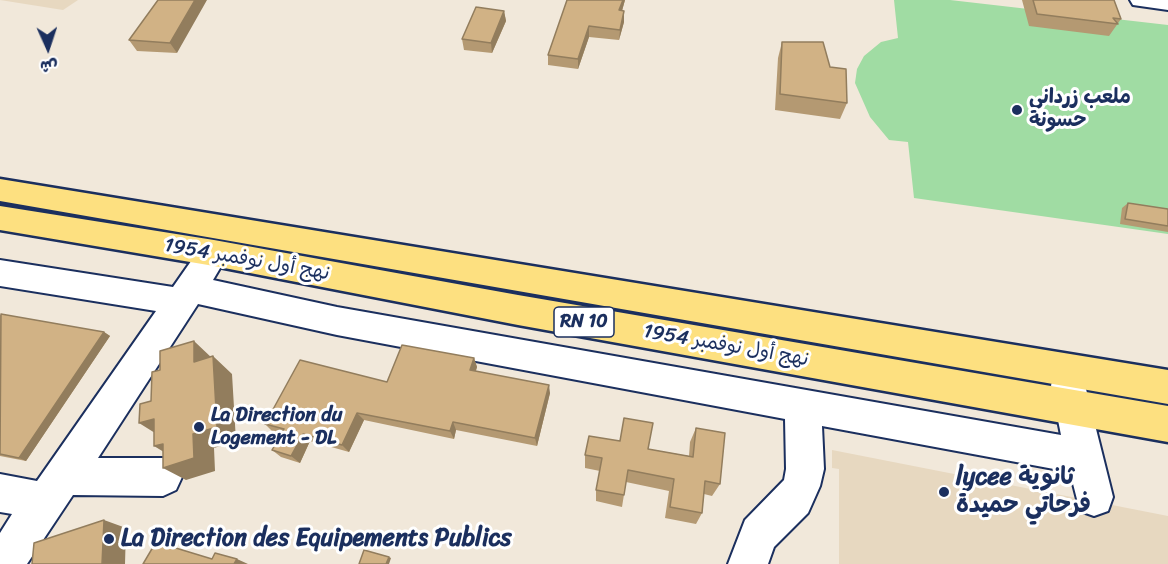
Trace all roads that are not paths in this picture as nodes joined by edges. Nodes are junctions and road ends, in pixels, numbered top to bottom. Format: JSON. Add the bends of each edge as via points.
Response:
{"nodes":[{"id":1,"x":1141,"y":0,"type":"edge"},
{"id":2,"x":1168,"y":3,"type":"edge"},
{"id":3,"x":3,"y":200,"type":"edge"},
{"id":4,"x":214,"y":253,"type":"junction"},
{"id":5,"x":3,"y":277,"type":"edge"},
{"id":6,"x":187,"y":295,"type":"junction"},
{"id":7,"x":522,"y":295,"type":"junction"},
{"id":8,"x":1064,"y":369,"type":"junction"},
{"id":9,"x":1168,"y":387,"type":"edge"},
{"id":10,"x":803,"y":406,"type":"junction"},
{"id":11,"x":1073,"y":407,"type":"junction"},
{"id":12,"x":1168,"y":424,"type":"edge"},
{"id":13,"x":1085,"y":457,"type":"junction"},
{"id":14,"x":163,"y":477,"type":"edge"},
{"id":15,"x":56,"y":489,"type":"junction"},
{"id":16,"x":0,"y":493,"type":"edge"},
{"id":17,"x":1094,"y":497,"type":"dead end"},
{"id":18,"x":5,"y":564,"type":"edge"},
{"id":19,"x":748,"y":564,"type":"edge"}],
"edges":[{"from":1,"to":2,"type":"street"},
{"from":3,"to":4,"type":"highway","name":"نهج أول نوفمبر 1954","number":"RN 10"},
{"from":3,"to":7,"type":"highway","name":"نهج أول نوفمبر 1954","number":"RN 10"},
{"from":4,"to":6,"type":"street"},
{"from":4,"to":7,"type":"highway","name":"نهج أول نوفمبر 1954","number":"RN 10"},
{"from":5,"to":6,"type":"street"},
{"from":6,"to":10,"type":"street"},
{"from":6,"to":15,"type":"street"},
{"from":7,"to":8,"type":"highway","name":"نهج أول نوفمبر 1954","number":"RN 10"},
{"from":7,"to":11,"type":"highway","name":"نهج أول نوفمبر 1954","number":"RN 10"},
{"from":8,"to":9,"type":"highway","name":"نهج أول نوفمبر 1954","number":"RN 10"},
{"from":8,"to":11,"type":"street"},
{"from":10,"to":13,"type":"street"},
{"from":10,"to":19,"type":"street","via":[[805,469],[801,486],[794,499],[759,534]]},
{"from":11,"to":12,"type":"highway","name":"نهج أول نوفمبر 1954","number":"RN 10"},
{"from":11,"to":13,"type":"street"},
{"from":13,"to":17,"type":"street"},
{"from":14,"to":15,"type":"street"},
{"from":15,"to":16,"type":"street"},
{"from":15,"to":18,"type":"street"}]}
